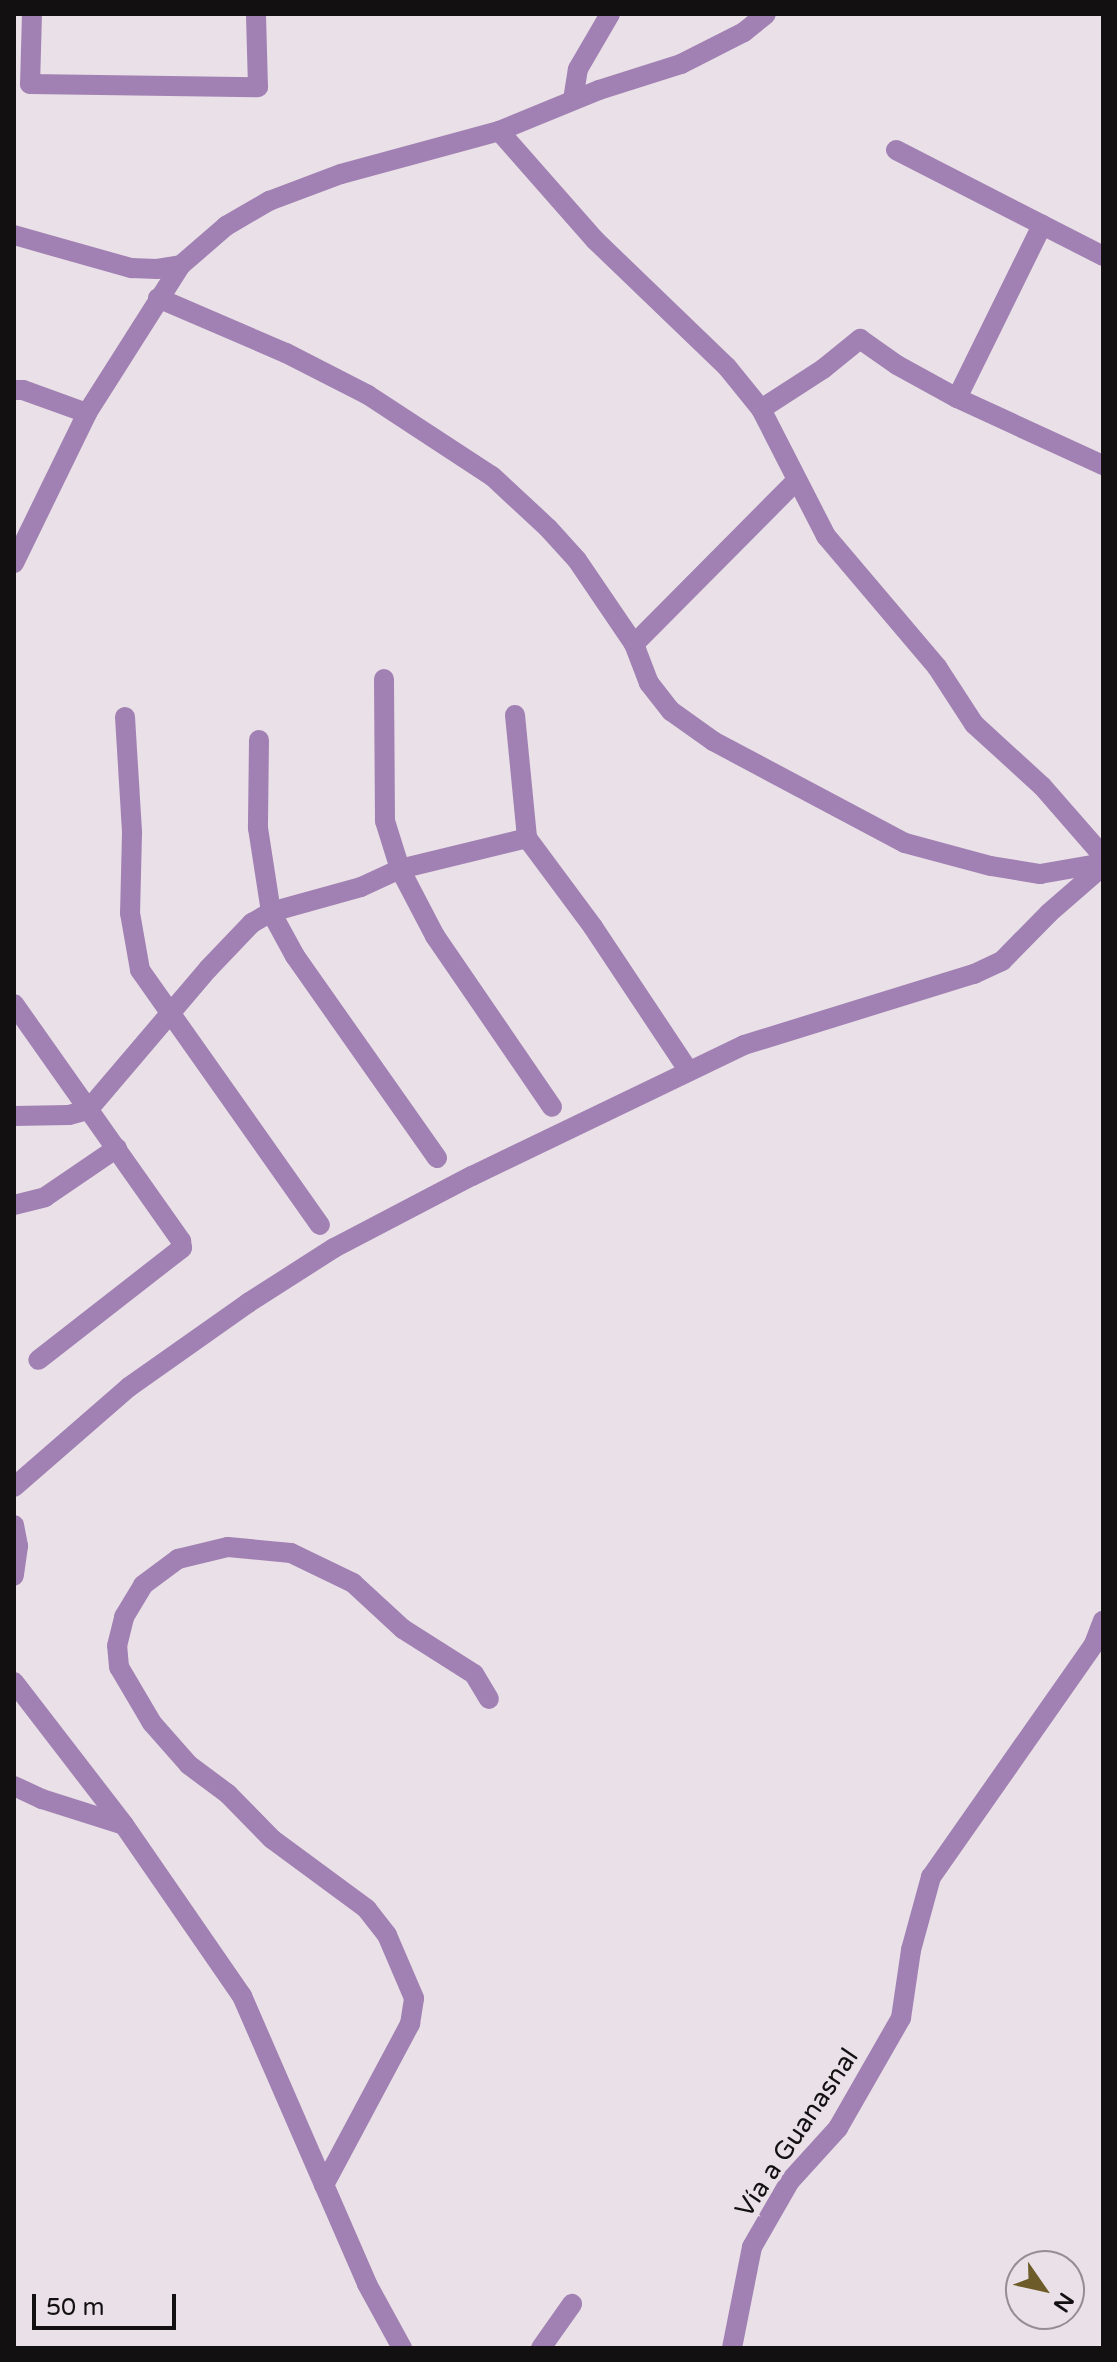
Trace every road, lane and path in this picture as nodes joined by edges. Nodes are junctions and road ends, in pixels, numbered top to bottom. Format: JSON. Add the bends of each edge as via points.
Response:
{"nodes":[{"id":1,"x":32,"y":14,"type":"edge"},
{"id":2,"x":256,"y":14,"type":"edge"},
{"id":3,"x":610,"y":14,"type":"edge"},
{"id":4,"x":766,"y":14,"type":"edge"},
{"id":5,"x":573,"y":100,"type":"junction"},
{"id":6,"x":499,"y":131,"type":"junction"},
{"id":7,"x":896,"y":150,"type":"dead end"},
{"id":8,"x":1042,"y":225,"type":"junction"},
{"id":9,"x":14,"y":235,"type":"edge"},
{"id":10,"x":1103,"y":256,"type":"edge"},
{"id":11,"x":181,"y":265,"type":"junction"},
{"id":12,"x":158,"y":298,"type":"junction"},
{"id":13,"x":14,"y":390,"type":"edge"},
{"id":14,"x":957,"y":398,"type":"junction"},
{"id":15,"x":761,"y":409,"type":"junction"},
{"id":16,"x":87,"y":413,"type":"junction"},
{"id":17,"x":1103,"y":465,"type":"edge"},
{"id":18,"x":796,"y":481,"type":"junction"},
{"id":19,"x":14,"y":563,"type":"edge"},
{"id":20,"x":634,"y":644,"type":"junction"},
{"id":21,"x":384,"y":679,"type":"dead end"},
{"id":22,"x":515,"y":715,"type":"dead end"},
{"id":23,"x":125,"y":717,"type":"dead end"},
{"id":24,"x":259,"y":740,"type":"dead end"},
{"id":25,"x":527,"y":838,"type":"junction"},
{"id":26,"x":1103,"y":856,"type":"edge"},
{"id":27,"x":1103,"y":864,"type":"edge"},
{"id":28,"x":400,"y":869,"type":"junction"},
{"id":29,"x":271,"y":912,"type":"junction"},
{"id":30,"x":14,"y":1004,"type":"edge"},
{"id":31,"x":172,"y":1011,"type":"junction"},
{"id":32,"x":688,"y":1070,"type":"junction"},
{"id":33,"x":552,"y":1107,"type":"dead end"},
{"id":34,"x":88,"y":1110,"type":"junction"},
{"id":35,"x":14,"y":1116,"type":"edge"},
{"id":36,"x":117,"y":1148,"type":"junction"},
{"id":37,"x":437,"y":1158,"type":"dead end"},
{"id":38,"x":14,"y":1205,"type":"edge"},
{"id":39,"x":320,"y":1225,"type":"dead end"},
{"id":40,"x":38,"y":1360,"type":"dead end"},
{"id":41,"x":14,"y":1487,"type":"edge"},
{"id":42,"x":14,"y":1525,"type":"edge"},
{"id":43,"x":14,"y":1576,"type":"edge"},
{"id":44,"x":1103,"y":1621,"type":"edge"},
{"id":45,"x":14,"y":1682,"type":"edge"},
{"id":46,"x":489,"y":1699,"type":"dead end"},
{"id":47,"x":14,"y":1786,"type":"edge"},
{"id":48,"x":124,"y":1825,"type":"junction"},
{"id":49,"x":324,"y":2185,"type":"junction"},
{"id":50,"x":572,"y":2304,"type":"dead end"},
{"id":51,"x":402,"y":2348,"type":"edge"},
{"id":52,"x":541,"y":2348,"type":"edge"},
{"id":53,"x":732,"y":2348,"type":"edge"}],
"edges":[{"from":1,"to":2,"type":"street","via":[[30,84],[258,87]]},
{"from":3,"to":5,"type":"street","via":[[578,69]]},
{"from":4,"to":5,"type":"street","via":[[744,32],[681,64]]},
{"from":5,"to":6,"type":"street"},
{"from":6,"to":11,"type":"street","via":[[341,174],[269,201],[226,226]]},
{"from":6,"to":15,"type":"street","via":[[595,240],[706,344]]},
{"from":7,"to":8,"type":"street"},
{"from":8,"to":10,"type":"street"},
{"from":8,"to":14,"type":"street"},
{"from":9,"to":11,"type":"street","via":[[131,268]]},
{"from":11,"to":12,"type":"street"},
{"from":12,"to":16,"type":"street"},
{"from":12,"to":20,"type":"street","via":[[368,395],[492,476],[577,560]]},
{"from":13,"to":16,"type":"street"},
{"from":14,"to":15,"type":"street","via":[[860,339]]},
{"from":14,"to":17,"type":"street"},
{"from":15,"to":18,"type":"street"},
{"from":16,"to":19,"type":"street"},
{"from":18,"to":20,"type":"street"},
{"from":18,"to":26,"type":"street","via":[[826,536],[937,667],[974,724],[1042,786]]},
{"from":20,"to":27,"type":"street","via":[[649,683],[671,711],[713,741],[905,843],[1040,874]]},
{"from":21,"to":28,"type":"street","via":[[385,821]]},
{"from":22,"to":25,"type":"street"},
{"from":23,"to":31,"type":"street","via":[[134,949],[140,970]]},
{"from":24,"to":29,"type":"street","via":[[258,828]]},
{"from":25,"to":28,"type":"street"},
{"from":25,"to":32,"type":"street"},
{"from":27,"to":32,"type":"street","via":[[1002,961],[744,1045]]},
{"from":28,"to":29,"type":"street","via":[[361,887]]},
{"from":28,"to":33,"type":"street","via":[[435,936]]},
{"from":29,"to":31,"type":"street","via":[[252,923]]},
{"from":29,"to":37,"type":"street","via":[[295,956]]},
{"from":30,"to":34,"type":"street"},
{"from":31,"to":34,"type":"street"},
{"from":31,"to":39,"type":"street"},
{"from":32,"to":41,"type":"street","via":[[334,1248],[129,1387]]},
{"from":34,"to":35,"type":"street"},
{"from":34,"to":36,"type":"street"},
{"from":36,"to":38,"type":"street","via":[[45,1197]]},
{"from":36,"to":40,"type":"street","via":[[182,1248]]},
{"from":42,"to":43,"type":"street"},
{"from":44,"to":53,"type":"street","name":"Vía a Guanasnal","via":[[1094,1644],[931,1877],[911,1950],[901,2018],[838,2128],[790,2181],[752,2247]]},
{"from":45,"to":48,"type":"street"},
{"from":46,"to":49,"type":"street","via":[[474,1674],[403,1629],[353,1583],[291,1553],[228,1547],[178,1559],[143,1585],[124,1617],[117,1646],[119,1667],[152,1723],[189,1765],[228,1794],[272,1839],[367,1909],[387,1935],[414,1998],[414,2016]]},
{"from":47,"to":48,"type":"street"},
{"from":48,"to":49,"type":"street","via":[[242,1996]]},
{"from":49,"to":51,"type":"street"},
{"from":50,"to":52,"type":"street"}]}
